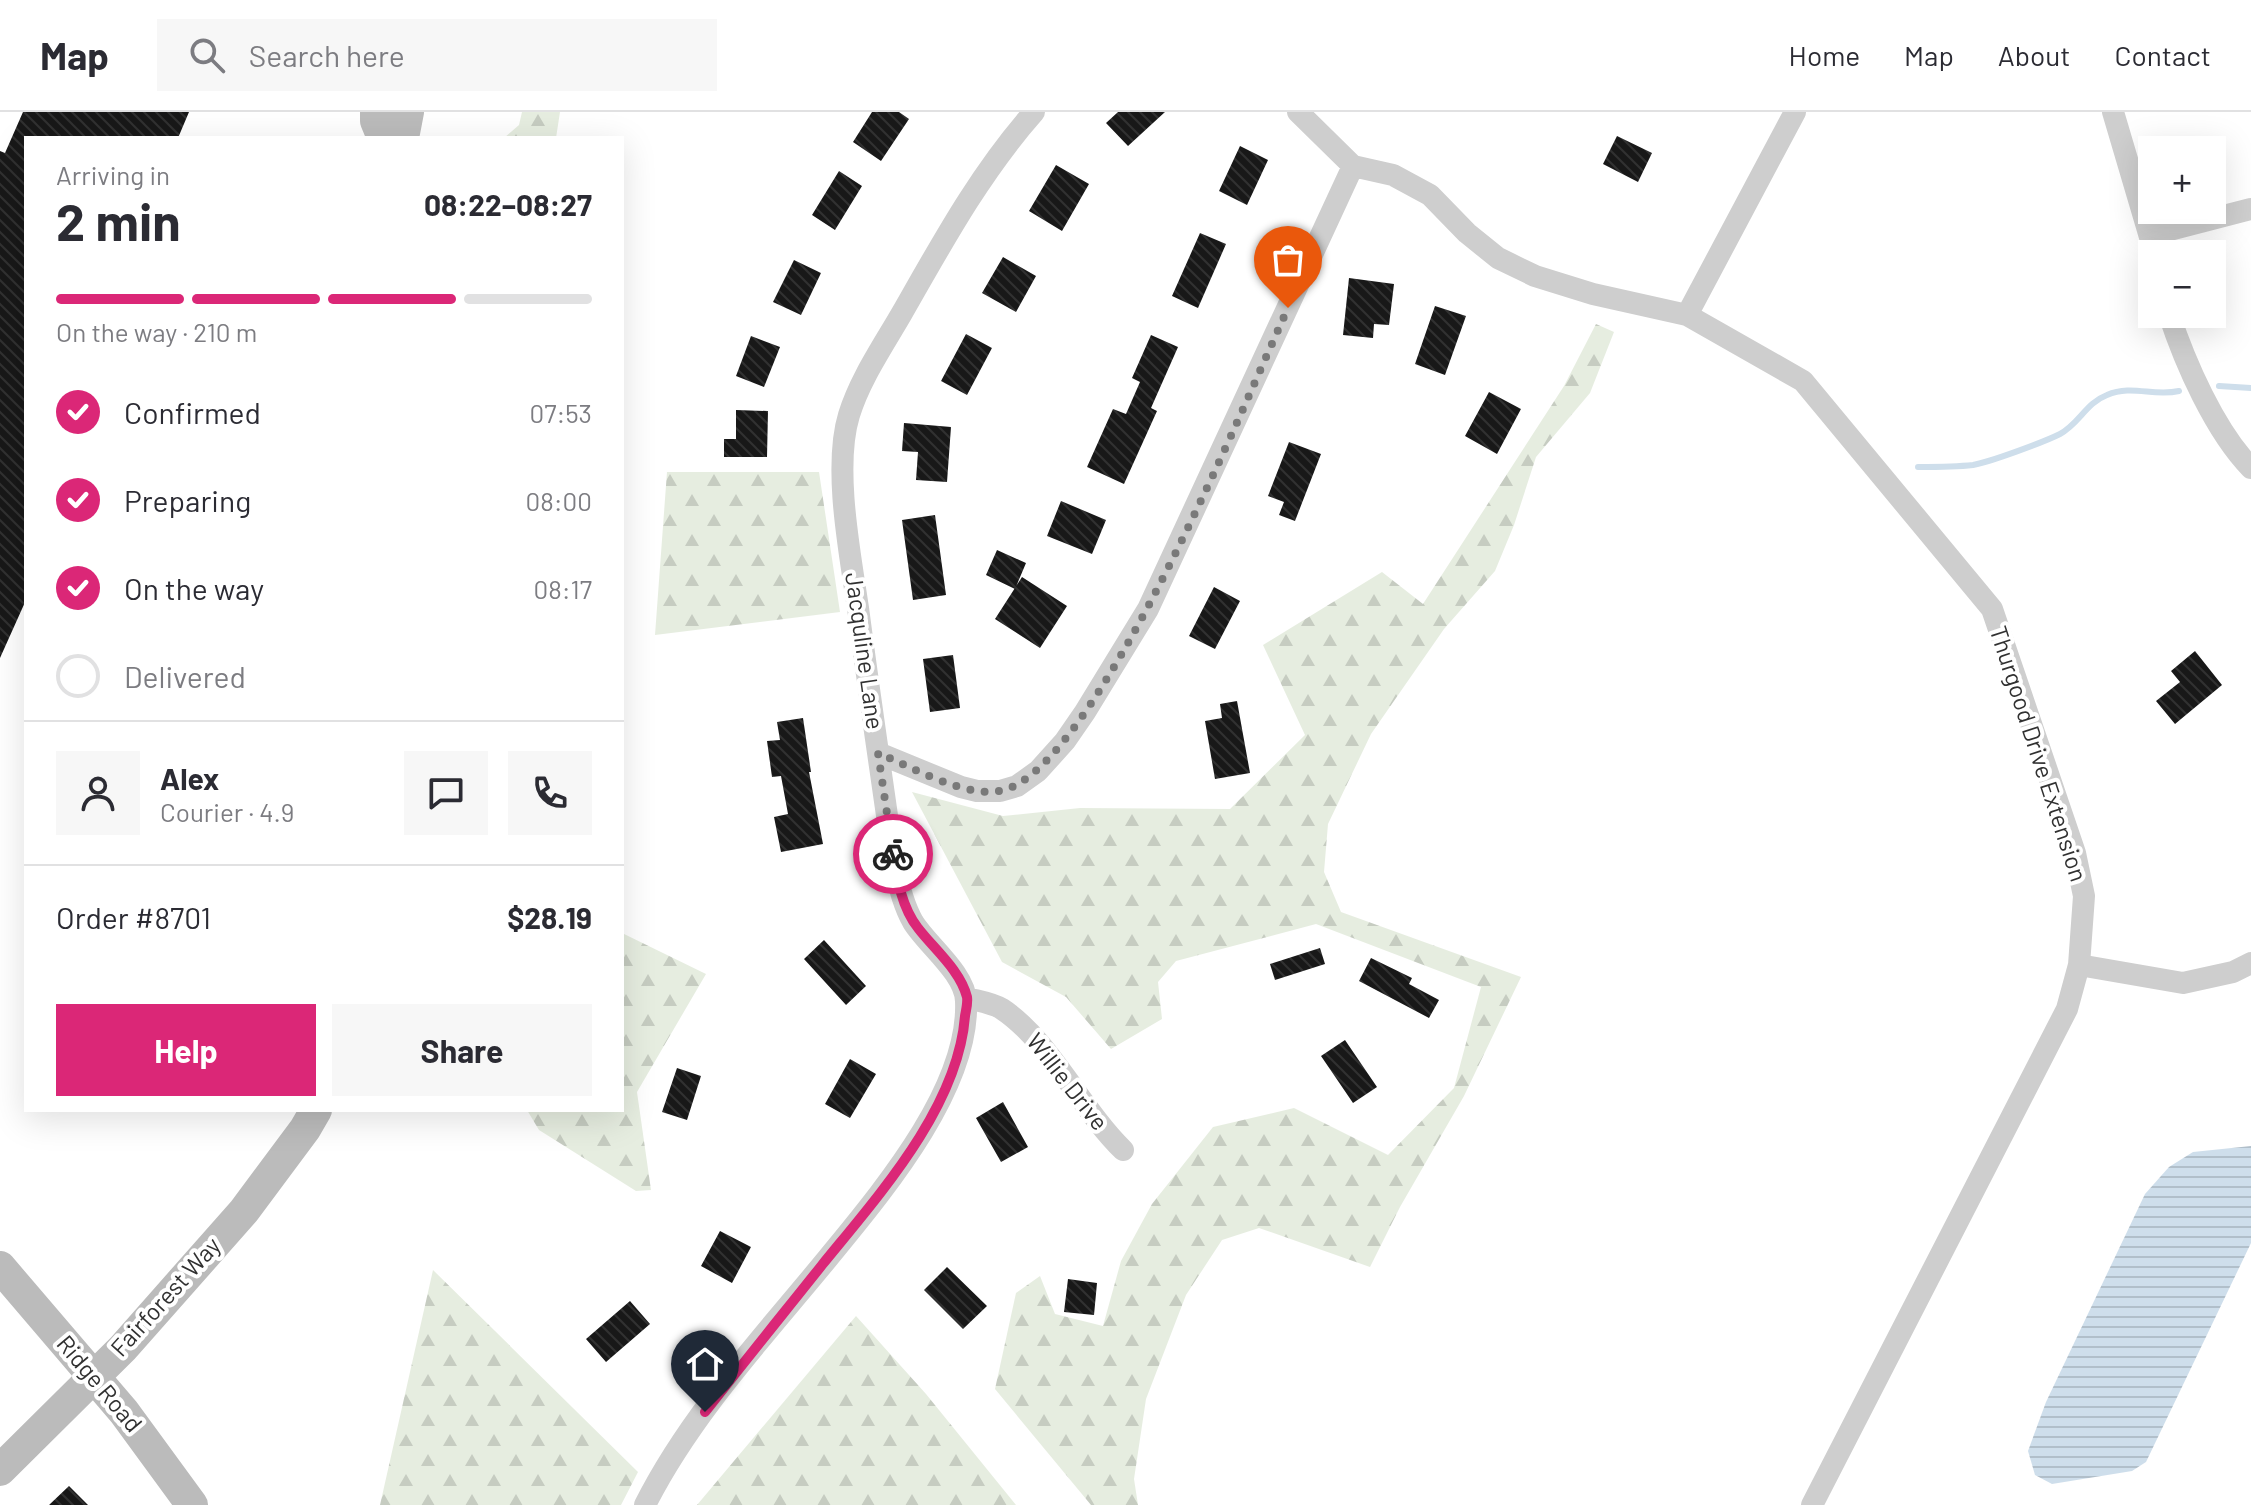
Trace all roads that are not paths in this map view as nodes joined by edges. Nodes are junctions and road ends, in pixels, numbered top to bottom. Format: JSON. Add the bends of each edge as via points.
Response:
{"nodes":[{"id":1,"x":376,"y":112,"type":"edge"},
{"id":2,"x":408,"y":112,"type":"edge"},
{"id":3,"x":1034,"y":112,"type":"edge"},
{"id":4,"x":1298,"y":112,"type":"edge"},
{"id":5,"x":1795,"y":112,"type":"edge"},
{"id":6,"x":2113,"y":112,"type":"edge"},
{"id":7,"x":382,"y":136,"type":"edge"},
{"id":8,"x":403,"y":136,"type":"edge"},
{"id":9,"x":1353,"y":166,"type":"junction"},
{"id":10,"x":2251,"y":209,"type":"edge"},
{"id":11,"x":2151,"y":240,"type":"edge"},
{"id":12,"x":2163,"y":240,"type":"edge"},
{"id":13,"x":1687,"y":315,"type":"junction"},
{"id":14,"x":2173,"y":328,"type":"edge"},
{"id":15,"x":2251,"y":468,"type":"edge"},
{"id":16,"x":878,"y":753,"type":"junction"},
{"id":17,"x":2251,"y":963,"type":"edge"},
{"id":18,"x":2079,"y":965,"type":"junction"},
{"id":19,"x":967,"y":998,"type":"junction"},
{"id":20,"x":315,"y":1112,"type":"edge"},
{"id":21,"x":1123,"y":1150,"type":"dead end"},
{"id":22,"x":0,"y":1267,"type":"edge"},
{"id":23,"x":93,"y":1376,"type":"junction"},
{"id":24,"x":0,"y":1470,"type":"edge"},
{"id":25,"x":192,"y":1505,"type":"edge"},
{"id":26,"x":645,"y":1505,"type":"edge"},
{"id":27,"x":1812,"y":1505,"type":"edge"}],
"edges":[{"from":1,"to":7,"type":"main road"},
{"from":2,"to":8,"type":"main road"},
{"from":3,"to":16,"type":"street","name":"Jacquline Lane","via":[[965,205],[848,416],[844,487]]},
{"from":4,"to":9,"type":"street"},
{"from":5,"to":13,"type":"street"},
{"from":6,"to":11,"type":"street"},
{"from":9,"to":13,"type":"street","name":"Thurgood Drive Extension","via":[[1393,175],[1430,195],[1480,246],[1535,276]]},
{"from":9,"to":16,"type":"street","via":[[1148,609],[1065,741],[1038,771],[1000,791],[961,787]]},
{"from":10,"to":12,"type":"street"},
{"from":13,"to":18,"type":"street","name":"Thurgood Drive Extension","via":[[1803,381],[1992,609],[2075,853],[2084,896]]},
{"from":14,"to":15,"type":"street","via":[[2211,409]]},
{"from":16,"to":19,"type":"street","name":"Jacquline Lane","via":[[894,865],[906,909],[953,970]]},
{"from":17,"to":18,"type":"street","via":[[2183,983]]},
{"from":18,"to":27,"type":"street","name":"Thurgood Drive Extension","via":[[2067,1009]]},
{"from":19,"to":21,"type":"street","name":"Willie Drive","via":[[1000,1007],[1029,1031]]},
{"from":19,"to":26,"type":"street","via":[[958,1054],[936,1107],[906,1158],[687,1434]]},
{"from":20,"to":23,"type":"main road","name":"Fairforest Way","via":[[244,1211]]},
{"from":22,"to":23,"type":"main road","name":"Ridge Road"},
{"from":23,"to":24,"type":"main road","name":"Fairforest Way"},
{"from":23,"to":25,"type":"main road","name":"Ridge Road"}]}
